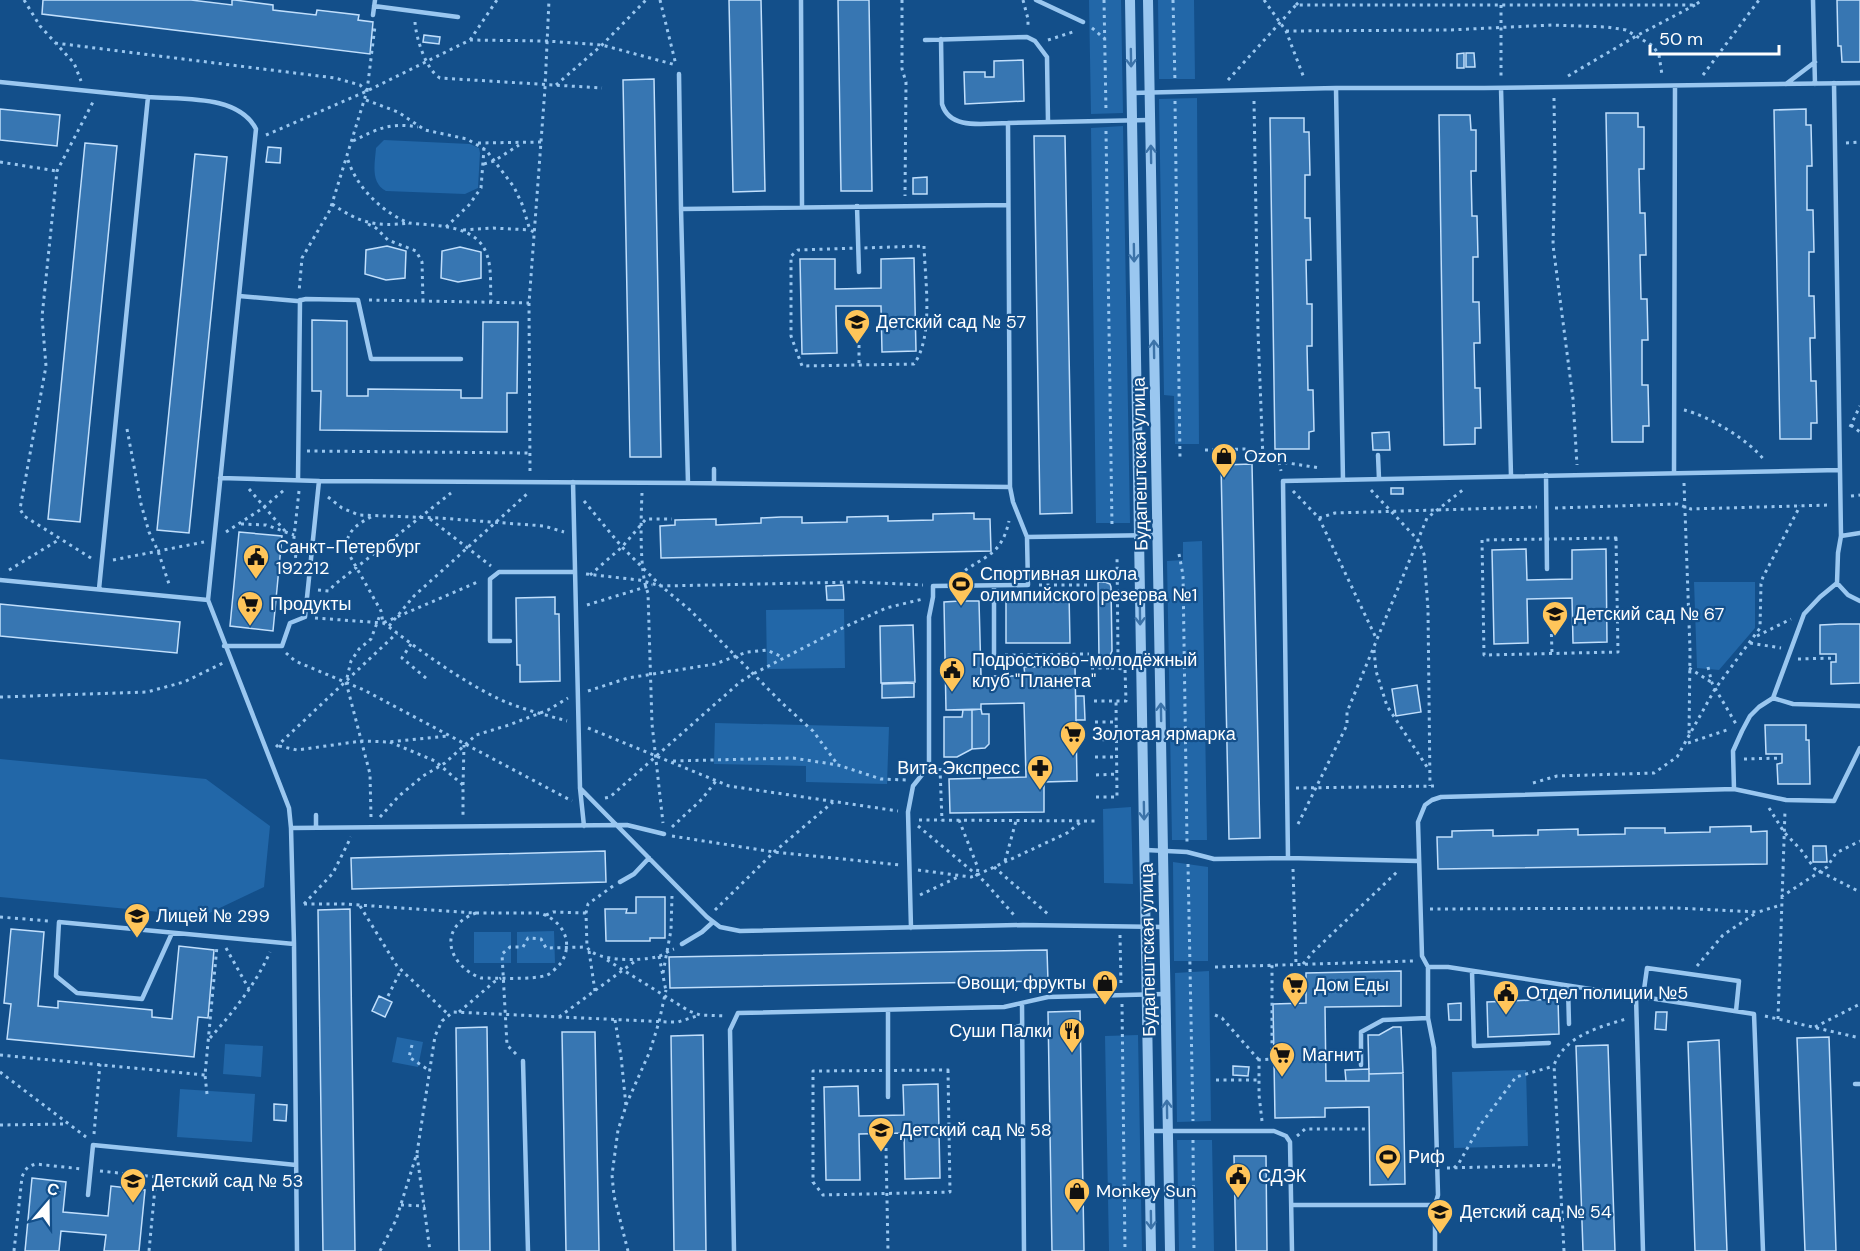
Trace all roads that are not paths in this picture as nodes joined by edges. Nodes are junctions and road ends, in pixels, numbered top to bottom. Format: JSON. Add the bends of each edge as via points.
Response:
{"nodes":[{"id":1,"x":801,"y":0,"type":"edge"},
{"id":2,"x":1036,"y":0,"type":"edge"},
{"id":3,"x":1130,"y":0,"type":"edge"},
{"id":4,"x":1149,"y":0,"type":"edge"},
{"id":5,"x":1813,"y":0,"type":"edge"},
{"id":6,"x":375,"y":3,"type":"edge"},
{"id":7,"x":373,"y":15,"type":"road end"},
{"id":8,"x":458,"y":17,"type":"dead end"},
{"id":9,"x":1083,"y":25,"type":"road end"},
{"id":10,"x":941,"y":39,"type":"junction"},
{"id":11,"x":925,"y":40,"type":"dead end"},
{"id":12,"x":1815,"y":62,"type":"junction"},
{"id":13,"x":679,"y":74,"type":"road end"},
{"id":14,"x":0,"y":82,"type":"edge"},
{"id":15,"x":1860,"y":83,"type":"edge"},
{"id":16,"x":1815,"y":84,"type":"junction"},
{"id":17,"x":1834,"y":84,"type":"junction"},
{"id":18,"x":1786,"y":85,"type":"junction"},
{"id":19,"x":1675,"y":86,"type":"junction"},
{"id":20,"x":1336,"y":88,"type":"junction"},
{"id":21,"x":1501,"y":88,"type":"junction"},
{"id":22,"x":1132,"y":93,"type":"junction"},
{"id":23,"x":1150,"y":93,"type":"junction"},
{"id":24,"x":148,"y":97,"type":"junction"},
{"id":25,"x":1150,"y":120,"type":"junction"},
{"id":26,"x":1132,"y":121,"type":"junction"},
{"id":27,"x":1048,"y":122,"type":"junction"},
{"id":28,"x":1008,"y":123,"type":"junction"},
{"id":29,"x":1008,"y":205,"type":"junction"},
{"id":30,"x":802,"y":206,"type":"junction"},
{"id":31,"x":857,"y":206,"type":"junction"},
{"id":32,"x":681,"y":210,"type":"junction"},
{"id":33,"x":859,"y":272,"type":"dead end"},
{"id":34,"x":239,"y":296,"type":"junction"},
{"id":35,"x":300,"y":300,"type":"junction"},
{"id":36,"x":461,"y":359,"type":"dead end"},
{"id":37,"x":1378,"y":455,"type":"dead end"},
{"id":38,"x":714,"y":469,"type":"dead end"},
{"id":39,"x":1840,"y":470,"type":"junction"},
{"id":40,"x":1674,"y":473,"type":"junction"},
{"id":41,"x":1546,"y":475,"type":"junction"},
{"id":42,"x":1511,"y":476,"type":"junction"},
{"id":43,"x":220,"y":478,"type":"junction"},
{"id":44,"x":1379,"y":479,"type":"junction"},
{"id":45,"x":1343,"y":480,"type":"junction"},
{"id":46,"x":319,"y":481,"type":"junction"},
{"id":47,"x":573,"y":482,"type":"junction"},
{"id":48,"x":299,"y":483,"type":"junction"},
{"id":49,"x":688,"y":483,"type":"junction"},
{"id":50,"x":714,"y":483,"type":"junction"},
{"id":51,"x":1010,"y":486,"type":"junction"},
{"id":52,"x":1860,"y":533,"type":"edge"},
{"id":53,"x":1139,"y":535,"type":"junction"},
{"id":54,"x":1158,"y":535,"type":"junction"},
{"id":55,"x":1841,"y":536,"type":"junction"},
{"id":56,"x":1027,"y":537,"type":"junction"},
{"id":57,"x":1547,"y":569,"type":"dead end"},
{"id":58,"x":575,"y":572,"type":"junction"},
{"id":59,"x":0,"y":580,"type":"edge"},
{"id":60,"x":1837,"y":584,"type":"junction"},
{"id":61,"x":994,"y":586,"type":"junction"},
{"id":62,"x":99,"y":589,"type":"junction"},
{"id":63,"x":208,"y":600,"type":"junction"},
{"id":64,"x":1860,"y":601,"type":"edge"},
{"id":65,"x":510,"y":641,"type":"dead end"},
{"id":66,"x":224,"y":646,"type":"junction"},
{"id":67,"x":994,"y":656,"type":"road end"},
{"id":68,"x":1773,"y":698,"type":"junction"},
{"id":69,"x":1860,"y":706,"type":"edge"},
{"id":70,"x":1860,"y":748,"type":"edge"},
{"id":71,"x":580,"y":788,"type":"junction"},
{"id":72,"x":1734,"y":789,"type":"junction"},
{"id":73,"x":316,"y":814,"type":"dead end"},
{"id":74,"x":584,"y":826,"type":"junction"},
{"id":75,"x":616,"y":826,"type":"junction"},
{"id":76,"x":291,"y":828,"type":"junction"},
{"id":77,"x":316,"y":828,"type":"junction"},
{"id":78,"x":664,"y":834,"type":"road end"},
{"id":79,"x":1144,"y":850,"type":"junction"},
{"id":80,"x":1163,"y":850,"type":"junction"},
{"id":81,"x":648,"y":858,"type":"junction"},
{"id":82,"x":1291,"y":858,"type":"junction"},
{"id":83,"x":1418,"y":861,"type":"junction"},
{"id":84,"x":620,"y":882,"type":"road end"},
{"id":85,"x":713,"y":922,"type":"junction"},
{"id":86,"x":1146,"y":927,"type":"junction"},
{"id":87,"x":1164,"y":927,"type":"junction"},
{"id":88,"x":911,"y":928,"type":"junction"},
{"id":89,"x":172,"y":933,"type":"junction"},
{"id":90,"x":294,"y":944,"type":"junction"},
{"id":91,"x":682,"y":944,"type":"road end"},
{"id":92,"x":1428,"y":967,"type":"junction"},
{"id":93,"x":1472,"y":971,"type":"junction"},
{"id":94,"x":1568,"y":986,"type":"junction"},
{"id":95,"x":1147,"y":994,"type":"junction"},
{"id":96,"x":1165,"y":994,"type":"junction"},
{"id":97,"x":1636,"y":996,"type":"junction"},
{"id":98,"x":1643,"y":997,"type":"junction"},
{"id":99,"x":1022,"y":1004,"type":"junction"},
{"id":100,"x":888,"y":1010,"type":"junction"},
{"id":101,"x":1736,"y":1011,"type":"junction"},
{"id":102,"x":1428,"y":1018,"type":"junction"},
{"id":103,"x":1569,"y":1024,"type":"dead end"},
{"id":104,"x":1022,"y":1025,"type":"junction"},
{"id":105,"x":1011,"y":1029,"type":"dead end"},
{"id":106,"x":1549,"y":1043,"type":"dead end"},
{"id":107,"x":523,"y":1061,"type":"road end"},
{"id":108,"x":1361,"y":1065,"type":"dead end"},
{"id":109,"x":888,"y":1097,"type":"dead end"},
{"id":110,"x":1149,"y":1131,"type":"junction"},
{"id":111,"x":1168,"y":1131,"type":"junction"},
{"id":112,"x":296,"y":1165,"type":"junction"},
{"id":113,"x":88,"y":1196,"type":"dead end"},
{"id":114,"x":1292,"y":1205,"type":"junction"},
{"id":115,"x":1435,"y":1205,"type":"junction"},
{"id":116,"x":297,"y":1251,"type":"edge"},
{"id":117,"x":528,"y":1251,"type":"edge"},
{"id":118,"x":734,"y":1251,"type":"edge"},
{"id":119,"x":1024,"y":1251,"type":"edge"},
{"id":120,"x":1151,"y":1251,"type":"edge"},
{"id":121,"x":1170,"y":1251,"type":"edge"},
{"id":122,"x":1292,"y":1251,"type":"edge"},
{"id":123,"x":1435,"y":1251,"type":"edge"},
{"id":124,"x":1643,"y":1251,"type":"edge"},
{"id":125,"x":1763,"y":1251,"type":"edge"}],
"edges":[{"from":1,"to":30,"type":"lane"},
{"from":2,"to":9,"type":"lane"},
{"from":3,"to":22,"type":"street","name":"Будапештская улица","one_way":true},
{"from":4,"to":23,"type":"street","name":"Будапештская улица"},
{"from":5,"to":12,"type":"lane"},
{"from":6,"to":7,"type":"lane"},
{"from":6,"to":8,"type":"lane"},
{"from":10,"to":11,"type":"lane"},
{"from":10,"to":27,"type":"lane","via":[[1027,37],[1038,44],[1047,57]]},
{"from":10,"to":28,"type":"lane","via":[[944,111],[957,122]]},
{"from":12,"to":16,"type":"lane"},
{"from":12,"to":18,"type":"lane"},
{"from":13,"to":32,"type":"lane"},
{"from":14,"to":24,"type":"lane"},
{"from":15,"to":17,"type":"lane"},
{"from":16,"to":17,"type":"lane"},
{"from":16,"to":18,"type":"lane"},
{"from":17,"to":39,"type":"lane"},
{"from":18,"to":19,"type":"lane"},
{"from":19,"to":21,"type":"lane"},
{"from":19,"to":40,"type":"lane"},
{"from":20,"to":21,"type":"lane"},
{"from":20,"to":23,"type":"lane"},
{"from":20,"to":45,"type":"lane"},
{"from":21,"to":42,"type":"lane"},
{"from":22,"to":23,"type":"lane"},
{"from":22,"to":26,"type":"street","name":"Будапештская улица"},
{"from":23,"to":25,"type":"street","name":"Будапештская улица"},
{"from":24,"to":34,"type":"lane","via":[[227,105],[243,113],[256,129]]},
{"from":24,"to":62,"type":"lane"},
{"from":25,"to":26,"type":"lane"},
{"from":54,"to":25,"type":"street","name":"Будапештская улица","one_way":true},
{"from":26,"to":27,"type":"lane"},
{"from":26,"to":53,"type":"street","name":"Будапештская улица","one_way":true},
{"from":27,"to":28,"type":"lane"},
{"from":28,"to":29,"type":"lane"},
{"from":29,"to":31,"type":"lane"},
{"from":29,"to":51,"type":"lane"},
{"from":30,"to":31,"type":"lane"},
{"from":30,"to":32,"type":"lane"},
{"from":31,"to":33,"type":"lane"},
{"from":32,"to":49,"type":"lane"},
{"from":34,"to":35,"type":"lane"},
{"from":34,"to":43,"type":"lane"},
{"from":35,"to":36,"type":"lane","via":[[358,300],[371,358]]},
{"from":35,"to":48,"type":"lane"},
{"from":37,"to":44,"type":"lane"},
{"from":38,"to":50,"type":"lane"},
{"from":39,"to":40,"type":"lane"},
{"from":39,"to":55,"type":"lane"},
{"from":40,"to":41,"type":"lane"},
{"from":41,"to":42,"type":"lane"},
{"from":41,"to":57,"type":"lane"},
{"from":42,"to":44,"type":"lane"},
{"from":43,"to":48,"type":"lane"},
{"from":43,"to":63,"type":"lane"},
{"from":44,"to":45,"type":"lane"},
{"from":45,"to":82,"type":"lane","via":[[1283,481]]},
{"from":46,"to":47,"type":"lane"},
{"from":46,"to":48,"type":"lane"},
{"from":46,"to":66,"type":"lane","via":[[304,617],[290,623],[282,646]]},
{"from":47,"to":49,"type":"lane"},
{"from":47,"to":58,"type":"lane"},
{"from":49,"to":50,"type":"lane"},
{"from":50,"to":51,"type":"lane"},
{"from":51,"to":56,"type":"lane"},
{"from":52,"to":55,"type":"lane"},
{"from":53,"to":54,"type":"lane"},
{"from":53,"to":56,"type":"lane"},
{"from":53,"to":79,"type":"street","name":"Будапештская улица","one_way":true},
{"from":80,"to":54,"type":"street","name":"Будапештская улица","one_way":true},
{"from":55,"to":60,"type":"lane"},
{"from":56,"to":61,"type":"lane","via":[[1029,585]]},
{"from":58,"to":65,"type":"lane","via":[[499,572],[490,579],[490,641]]},
{"from":58,"to":71,"type":"lane"},
{"from":59,"to":62,"type":"lane"},
{"from":60,"to":64,"type":"lane"},
{"from":60,"to":68,"type":"lane","via":[[1804,614]]},
{"from":61,"to":67,"type":"lane"},
{"from":61,"to":88,"type":"lane","via":[[933,586],[929,617],[929,766],[913,786],[908,812]]},
{"from":62,"to":63,"type":"lane"},
{"from":63,"to":66,"type":"lane"},
{"from":66,"to":76,"type":"lane","via":[[289,808]]},
{"from":68,"to":69,"type":"lane","via":[[1792,704]]},
{"from":68,"to":72,"type":"lane","via":[[1750,716],[1733,751]]},
{"from":70,"to":72,"type":"lane","via":[[1834,801],[1786,800]]},
{"from":71,"to":74,"type":"lane"},
{"from":71,"to":75,"type":"lane"},
{"from":72,"to":83,"type":"lane","via":[[1441,797],[1432,800],[1420,813]]},
{"from":73,"to":77,"type":"lane"},
{"from":74,"to":75,"type":"lane"},
{"from":74,"to":77,"type":"lane"},
{"from":75,"to":78,"type":"lane"},
{"from":75,"to":81,"type":"lane"},
{"from":76,"to":77,"type":"lane"},
{"from":76,"to":90,"type":"lane"},
{"from":79,"to":80,"type":"lane"},
{"from":79,"to":86,"type":"street","name":"Будапештская улица"},
{"from":80,"to":82,"type":"lane","via":[[1214,859]]},
{"from":80,"to":87,"type":"street","name":"Будапештская улица"},
{"from":81,"to":84,"type":"lane","via":[[634,874]]},
{"from":81,"to":85,"type":"lane"},
{"from":82,"to":83,"type":"lane"},
{"from":83,"to":92,"type":"lane","via":[[1422,956]]},
{"from":85,"to":88,"type":"lane","via":[[740,931]]},
{"from":85,"to":91,"type":"lane"},
{"from":86,"to":87,"type":"lane"},
{"from":86,"to":88,"type":"lane"},
{"from":86,"to":95,"type":"street","name":"Будапештская улица"},
{"from":87,"to":96,"type":"street","name":"Будапештская улица"},
{"from":89,"to":89,"type":"lane","via":[[59,922],[56,976],[77,993],[142,999]]},
{"from":89,"to":90,"type":"lane"},
{"from":90,"to":112,"type":"lane"},
{"from":92,"to":93,"type":"lane"},
{"from":92,"to":102,"type":"lane"},
{"from":93,"to":94,"type":"lane"},
{"from":93,"to":106,"type":"lane","via":[[1474,1046]]},
{"from":94,"to":97,"type":"lane"},
{"from":94,"to":103,"type":"lane"},
{"from":95,"to":96,"type":"lane"},
{"from":95,"to":99,"type":"lane","via":[[1048,997]]},
{"from":95,"to":110,"type":"street","name":"Будапештская улица"},
{"from":111,"to":96,"type":"street","name":"Будапештская улица","one_way":true},
{"from":97,"to":98,"type":"lane"},
{"from":97,"to":124,"type":"lane"},
{"from":98,"to":101,"type":"lane"},
{"from":98,"to":101,"type":"lane","via":[[1647,968],[1739,981]]},
{"from":99,"to":100,"type":"lane"},
{"from":99,"to":104,"type":"lane"},
{"from":100,"to":109,"type":"lane"},
{"from":100,"to":118,"type":"lane","via":[[738,1013],[730,1030]]},
{"from":101,"to":125,"type":"lane","via":[[1754,1014]]},
{"from":102,"to":108,"type":"lane","via":[[1383,1020],[1361,1032]]},
{"from":102,"to":115,"type":"lane","via":[[1434,1047],[1438,1195]]},
{"from":104,"to":105,"type":"lane"},
{"from":104,"to":119,"type":"lane"},
{"from":107,"to":117,"type":"lane"},
{"from":110,"to":111,"type":"lane"},
{"from":110,"to":120,"type":"street","name":"Будапештская улица","one_way":true},
{"from":111,"to":114,"type":"lane","via":[[1262,1131],[1287,1136]]},
{"from":111,"to":121,"type":"street","name":"Будапештская улица"},
{"from":112,"to":113,"type":"lane","via":[[93,1145]]},
{"from":112,"to":116,"type":"lane"},
{"from":114,"to":115,"type":"lane"},
{"from":114,"to":122,"type":"lane"},
{"from":115,"to":123,"type":"lane"}]}
